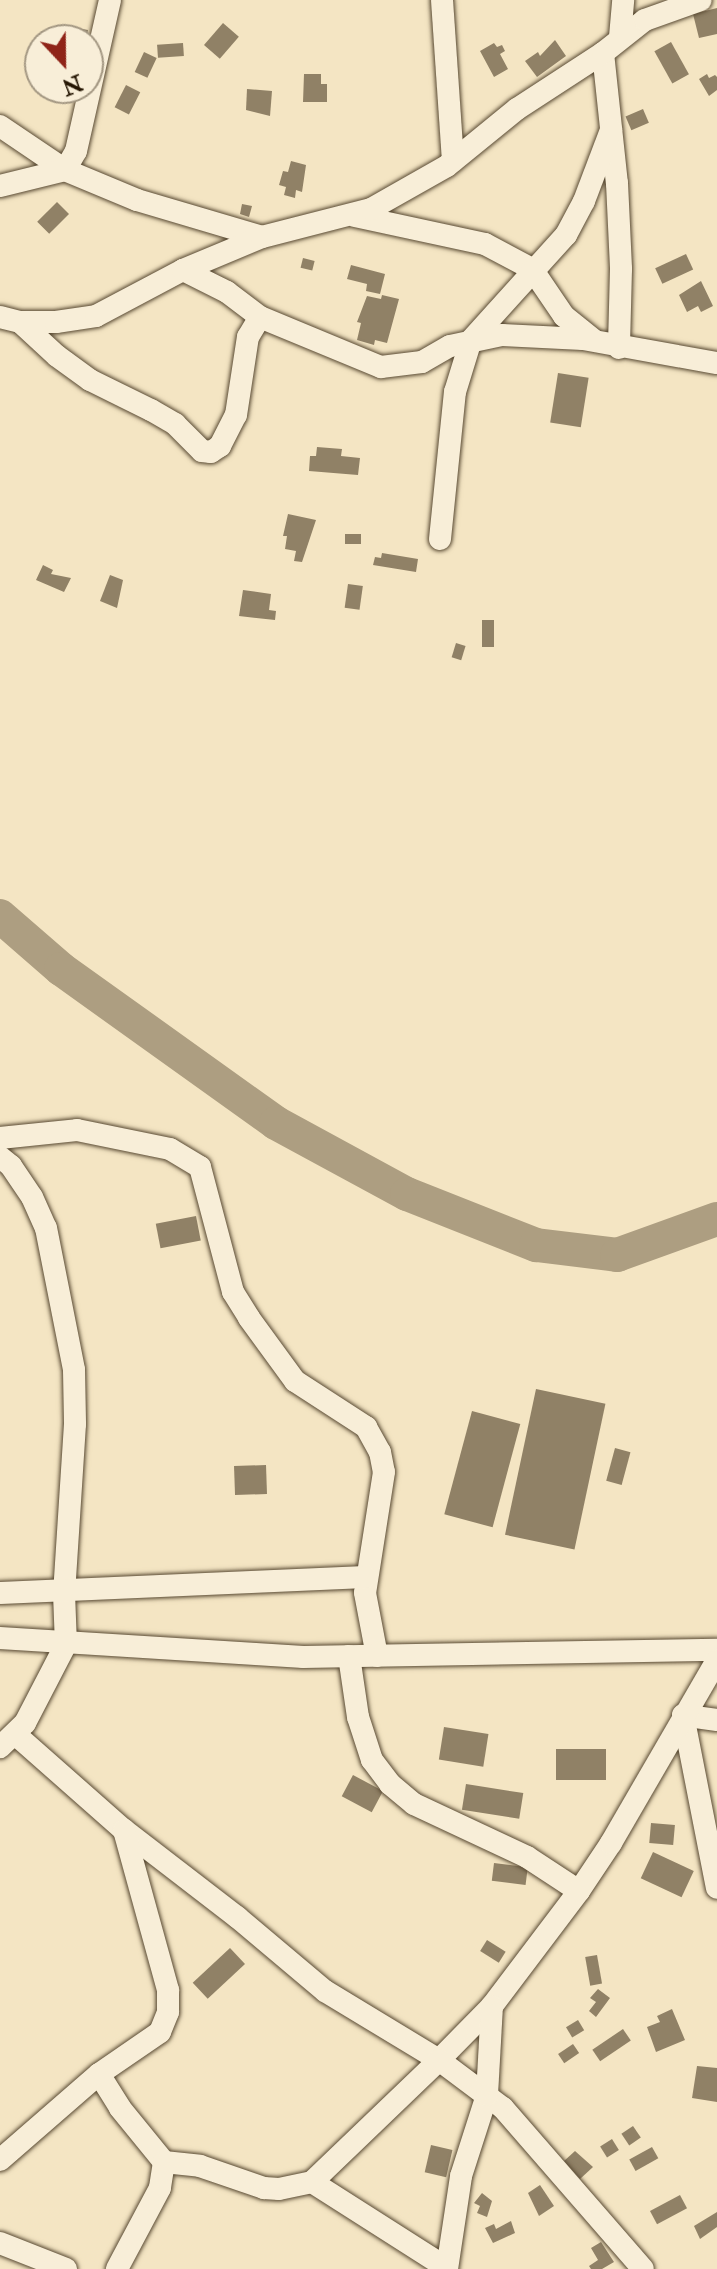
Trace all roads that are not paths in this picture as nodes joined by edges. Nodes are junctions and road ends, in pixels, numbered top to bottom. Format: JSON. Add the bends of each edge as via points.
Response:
{"nodes":[{"id":1,"x":110,"y":0,"type":"edge"},
{"id":2,"x":442,"y":0,"type":"edge"},
{"id":3,"x":623,"y":0,"type":"edge"},
{"id":4,"x":701,"y":0,"type":"edge"},
{"id":5,"x":620,"y":37,"type":"junction"},
{"id":6,"x":603,"y":53,"type":"junction"},
{"id":7,"x":0,"y":126,"type":"edge"},
{"id":8,"x":611,"y":130,"type":"junction"},
{"id":9,"x":453,"y":161,"type":"junction"},
{"id":10,"x":65,"y":170,"type":"junction"},
{"id":11,"x":0,"y":186,"type":"edge"},
{"id":12,"x":354,"y":215,"type":"junction"},
{"id":13,"x":262,"y":237,"type":"junction"},
{"id":14,"x":532,"y":269,"type":"junction"},
{"id":15,"x":183,"y":270,"type":"junction"},
{"id":16,"x":260,"y":317,"type":"junction"},
{"id":17,"x":10,"y":319,"type":"edge"},
{"id":18,"x":471,"y":340,"type":"junction"},
{"id":19,"x":608,"y":345,"type":"junction"},
{"id":20,"x":717,"y":363,"type":"edge"},
{"id":21,"x":440,"y":539,"type":"dead end"},
{"id":22,"x":0,"y":1138,"type":"edge"},
{"id":23,"x":0,"y":1157,"type":"edge"},
{"id":24,"x":366,"y":1577,"type":"junction"},
{"id":25,"x":0,"y":1593,"type":"edge"},
{"id":26,"x":64,"y":1593,"type":"junction"},
{"id":27,"x":0,"y":1638,"type":"edge"},
{"id":28,"x":66,"y":1644,"type":"junction"},
{"id":29,"x":717,"y":1650,"type":"edge"},
{"id":30,"x":349,"y":1656,"type":"junction"},
{"id":31,"x":377,"y":1656,"type":"junction"},
{"id":32,"x":717,"y":1660,"type":"edge"},
{"id":33,"x":683,"y":1715,"type":"junction"},
{"id":34,"x":717,"y":1720,"type":"edge"},
{"id":35,"x":7,"y":1741,"type":"edge"},
{"id":36,"x":124,"y":1830,"type":"junction"},
{"id":37,"x":717,"y":1888,"type":"edge"},
{"id":38,"x":579,"y":1891,"type":"junction"},
{"id":39,"x":492,"y":2006,"type":"junction"},
{"id":40,"x":439,"y":2060,"type":"junction"},
{"id":41,"x":99,"y":2074,"type":"junction"},
{"id":42,"x":487,"y":2095,"type":"junction"},
{"id":43,"x":0,"y":2160,"type":"edge"},
{"id":44,"x":164,"y":2162,"type":"junction"},
{"id":45,"x":312,"y":2182,"type":"junction"},
{"id":46,"x":0,"y":2243,"type":"edge"},
{"id":47,"x":66,"y":2269,"type":"edge"},
{"id":48,"x":117,"y":2269,"type":"edge"},
{"id":49,"x":447,"y":2269,"type":"edge"},
{"id":50,"x":643,"y":2269,"type":"edge"}],
"edges":[{"from":1,"to":10,"type":"street","via":[[76,151]]},
{"from":2,"to":9,"type":"street"},
{"from":3,"to":5,"type":"street"},
{"from":4,"to":5,"type":"street","via":[[665,10]]},
{"from":5,"to":6,"type":"street"},
{"from":6,"to":8,"type":"street"},
{"from":6,"to":9,"type":"street","via":[[517,109]]},
{"from":7,"to":10,"type":"street"},
{"from":8,"to":14,"type":"street","via":[[566,235]]},
{"from":8,"to":19,"type":"street","via":[[621,269]]},
{"from":9,"to":12,"type":"street"},
{"from":10,"to":11,"type":"street"},
{"from":10,"to":13,"type":"street","via":[[137,200]]},
{"from":12,"to":13,"type":"street"},
{"from":12,"to":14,"type":"street","via":[[465,238]]},
{"from":13,"to":15,"type":"street"},
{"from":14,"to":18,"type":"street"},
{"from":14,"to":19,"type":"street","via":[[564,316]]},
{"from":15,"to":16,"type":"street","via":[[227,292]]},
{"from":15,"to":17,"type":"street","via":[[96,316],[56,322]]},
{"from":16,"to":17,"type":"street","via":[[248,337],[236,415],[220,446],[211,452],[202,451],[175,424],[90,380]]},
{"from":16,"to":18,"type":"street","via":[[381,367],[422,362]]},
{"from":18,"to":19,"type":"street","via":[[541,335]]},
{"from":18,"to":21,"type":"street","via":[[455,392]]},
{"from":19,"to":20,"type":"street"},
{"from":22,"to":24,"type":"street","via":[[77,1130],[170,1149],[200,1167],[233,1292],[249,1318],[295,1381],[366,1427],[380,1452],[384,1472]]},
{"from":23,"to":26,"type":"street","via":[[32,1197],[46,1228],[74,1370]]},
{"from":24,"to":26,"type":"street"},
{"from":24,"to":31,"type":"street"},
{"from":25,"to":26,"type":"street"},
{"from":26,"to":28,"type":"street"},
{"from":27,"to":28,"type":"street"},
{"from":28,"to":30,"type":"street"},
{"from":28,"to":35,"type":"street","via":[[37,1703]]},
{"from":29,"to":31,"type":"street"},
{"from":30,"to":31,"type":"street"},
{"from":30,"to":38,"type":"street","via":[[358,1717],[372,1760],[390,1784],[414,1804],[527,1857]]},
{"from":32,"to":33,"type":"street"},
{"from":33,"to":34,"type":"street"},
{"from":33,"to":37,"type":"street"},
{"from":33,"to":38,"type":"street"},
{"from":35,"to":36,"type":"street"},
{"from":36,"to":40,"type":"street","via":[[325,1991]]},
{"from":36,"to":41,"type":"street","via":[[168,1990],[168,2012],[160,2032]]},
{"from":38,"to":39,"type":"street"},
{"from":39,"to":40,"type":"street"},
{"from":39,"to":42,"type":"street"},
{"from":40,"to":42,"type":"street"},
{"from":40,"to":45,"type":"street"},
{"from":41,"to":43,"type":"street"},
{"from":41,"to":44,"type":"street"},
{"from":42,"to":49,"type":"street","via":[[461,2176]]},
{"from":42,"to":50,"type":"street"},
{"from":44,"to":45,"type":"street","via":[[200,2166],[264,2188]]},
{"from":44,"to":48,"type":"street","via":[[160,2188]]},
{"from":45,"to":49,"type":"street"},
{"from":46,"to":47,"type":"street"}]}
